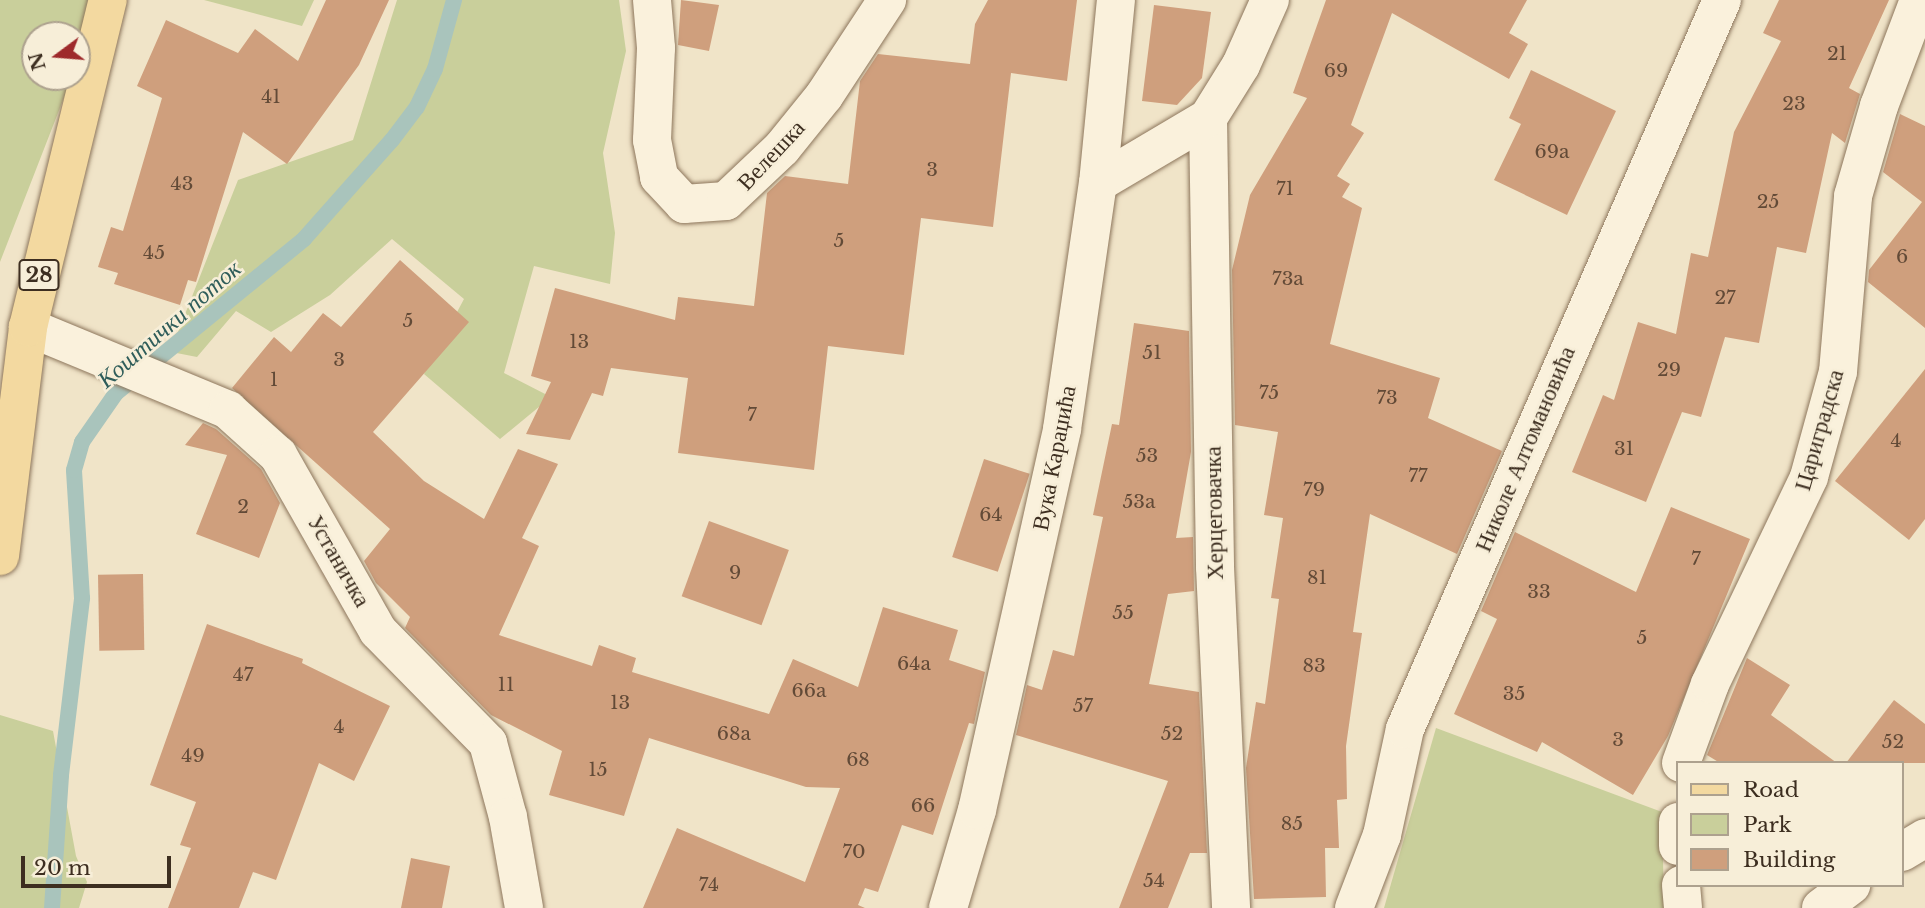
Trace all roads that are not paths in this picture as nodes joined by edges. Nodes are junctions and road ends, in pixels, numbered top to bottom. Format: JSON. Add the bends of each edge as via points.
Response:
{"nodes":[{"id":1,"x":108,"y":0,"type":"edge"},
{"id":2,"x":652,"y":0,"type":"edge"},
{"id":3,"x":887,"y":0,"type":"edge"},
{"id":4,"x":1116,"y":0,"type":"edge"},
{"id":5,"x":1270,"y":0,"type":"edge"},
{"id":6,"x":1722,"y":0,"type":"edge"},
{"id":7,"x":1919,"y":0,"type":"edge"},
{"id":8,"x":1208,"y":118,"type":"junction"},
{"id":9,"x":1098,"y":183,"type":"junction"},
{"id":10,"x":28,"y":327,"type":"junction"},
{"id":11,"x":0,"y":556,"type":"edge"},
{"id":12,"x":1682,"y":761,"type":"edge"},
{"id":13,"x":1925,"y":838,"type":"edge"},
{"id":14,"x":1904,"y":851,"type":"edge"},
{"id":15,"x":1681,"y":887,"type":"edge"},
{"id":16,"x":1848,"y":887,"type":"edge"},
{"id":17,"x":524,"y":908,"type":"edge"},
{"id":18,"x":948,"y":908,"type":"edge"},
{"id":19,"x":1231,"y":908,"type":"edge"},
{"id":20,"x":1354,"y":908,"type":"edge"},
{"id":21,"x":1683,"y":908,"type":"edge"},
{"id":22,"x":1821,"y":908,"type":"edge"}],
"edges":[{"from":1,"to":10,"type":"main road","number":"28"},
{"from":2,"to":3,"type":"street","name":"Велешка","via":[[656,48],[652,140],[659,177],[684,204],[726,201],[782,148],[824,96]]},
{"from":4,"to":9,"type":"street","name":"Вука Караџића"},
{"from":5,"to":8,"type":"street","via":[[1241,65]]},
{"from":6,"to":20,"type":"street","name":"Николе Алтомановића","via":[[1405,729],[1382,835]]},
{"from":7,"to":12,"type":"street","name":"Цариградска","via":[[1879,106],[1853,196],[1838,372],[1809,477],[1710,684]]},
{"from":8,"to":9,"type":"street"},
{"from":8,"to":19,"type":"street","name":"Херцеговачка","via":[[1215,567]]},
{"from":9,"to":18,"type":"street","name":"Вука Караџића","via":[[1062,429],[977,810]]},
{"from":10,"to":11,"type":"main road","number":"28"},
{"from":10,"to":17,"type":"street","name":"Устаничка","via":[[204,400],[252,427],[278,455],[378,631],[488,743],[508,817]]},
{"from":13,"to":14,"type":"street"},
{"from":15,"to":21,"type":"street"},
{"from":16,"to":22,"type":"street"}]}
